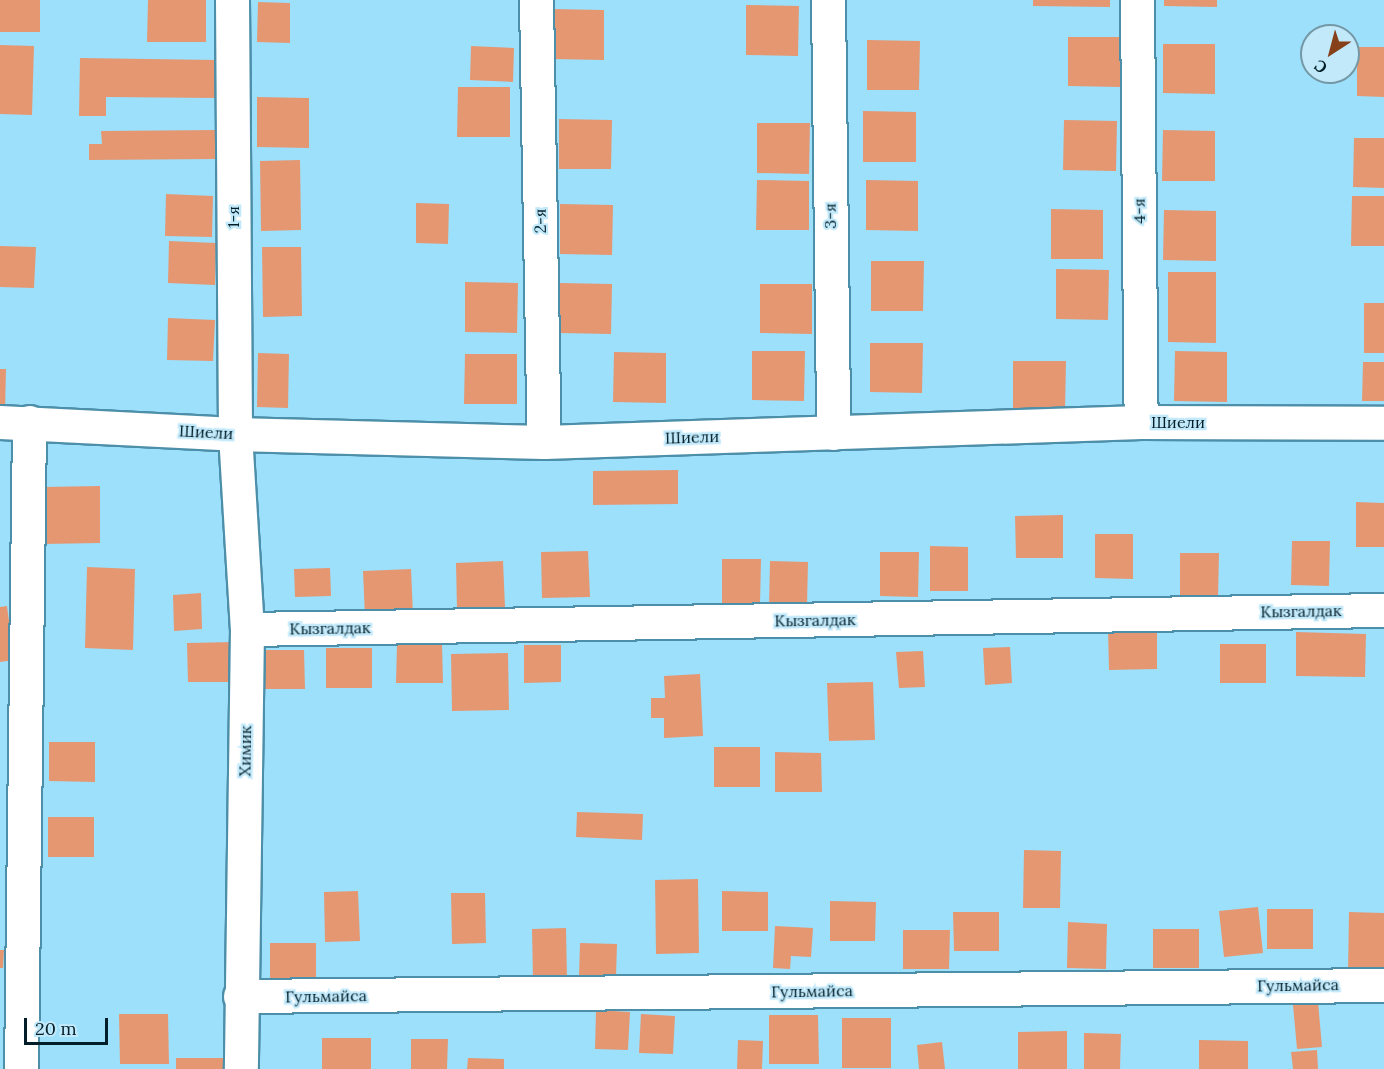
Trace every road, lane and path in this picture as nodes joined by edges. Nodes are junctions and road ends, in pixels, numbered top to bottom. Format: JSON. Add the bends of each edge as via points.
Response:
{"nodes":[{"id":1,"x":232,"y":0,"type":"edge"},
{"id":2,"x":536,"y":0,"type":"edge"},
{"id":3,"x":828,"y":0,"type":"edge"},
{"id":4,"x":1137,"y":0,"type":"edge"},
{"id":5,"x":14,"y":422,"type":"edge"},
{"id":6,"x":1141,"y":422,"type":"junction"},
{"id":7,"x":1384,"y":423,"type":"edge"},
{"id":8,"x":833,"y":432,"type":"junction"},
{"id":9,"x":235,"y":434,"type":"junction"},
{"id":10,"x":544,"y":442,"type":"junction"},
{"id":11,"x":1384,"y":610,"type":"edge"},
{"id":12,"x":247,"y":629,"type":"junction"},
{"id":13,"x":13,"y":702,"type":"edge"},
{"id":14,"x":11,"y":977,"type":"edge"},
{"id":15,"x":1384,"y":985,"type":"edge"},
{"id":16,"x":240,"y":996,"type":"junction"},
{"id":17,"x":21,"y":1069,"type":"edge"},
{"id":18,"x":241,"y":1069,"type":"edge"}],
"edges":[{"from":1,"to":9,"type":"street","name":"1-я"},
{"from":2,"to":10,"type":"street","name":"2-я"},
{"from":3,"to":8,"type":"street","name":"3-я"},
{"from":4,"to":6,"type":"street","name":"4-я"},
{"from":5,"to":9,"type":"street","name":"Шиели"},
{"from":5,"to":13,"type":"street"},
{"from":6,"to":7,"type":"street","name":"Шиели"},
{"from":6,"to":8,"type":"street","name":"Шиели"},
{"from":8,"to":10,"type":"street","name":"Шиели"},
{"from":9,"to":10,"type":"street","name":"Шиели"},
{"from":9,"to":12,"type":"street","name":"Химик"},
{"from":11,"to":12,"type":"street","name":"Кызгалдак"},
{"from":12,"to":16,"type":"street","name":"Химик"},
{"from":13,"to":14,"type":"street"},
{"from":14,"to":17,"type":"street"},
{"from":15,"to":16,"type":"street","name":"Гульмайса"},
{"from":16,"to":18,"type":"street","name":"Химик"}]}
